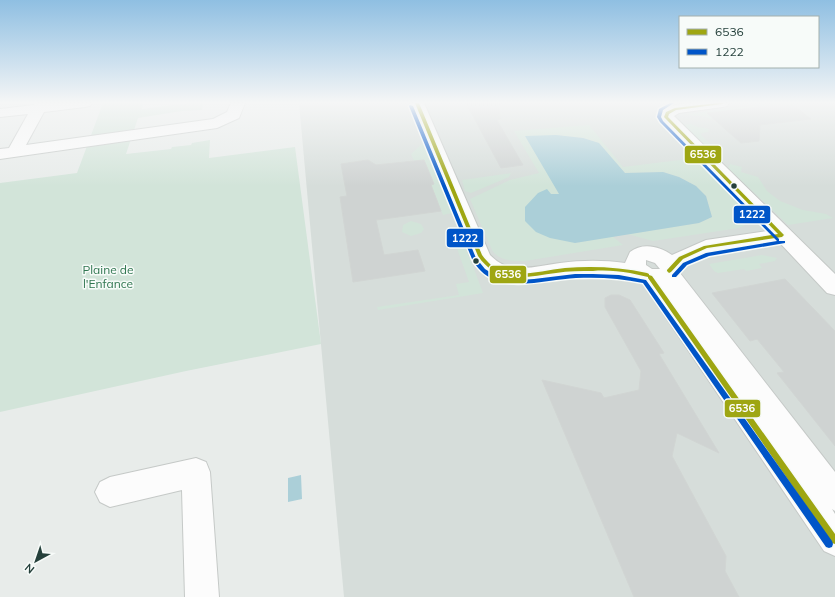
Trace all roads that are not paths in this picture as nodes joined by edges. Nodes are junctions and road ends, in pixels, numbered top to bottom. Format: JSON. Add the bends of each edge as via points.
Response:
{"nodes":[{"id":1,"x":23,"y":131,"type":"edge"},
{"id":2,"x":162,"y":131,"type":"edge"},
{"id":3,"x":429,"y":131,"type":"edge"},
{"id":4,"x":680,"y":131,"type":"edge"},
{"id":5,"x":8,"y":153,"type":"edge"},
{"id":6,"x":782,"y":235,"type":"junction"},
{"id":7,"x":721,"y":244,"type":"junction"},
{"id":8,"x":654,"y":267,"type":"junction"},
{"id":9,"x":835,"y":287,"type":"edge"},
{"id":10,"x":110,"y":492,"type":"dead end"},
{"id":11,"x":835,"y":496,"type":"edge"},
{"id":12,"x":835,"y":540,"type":"edge"},
{"id":13,"x":202,"y":597,"type":"edge"}],
"edges":[{"from":1,"to":5,"type":"street"},
{"from":2,"to":5,"type":"street"},
{"from":3,"to":8,"type":"street","via":[[482,260],[498,271],[516,276],[565,270]]},
{"from":4,"to":6,"type":"street"},
{"from":6,"to":7,"type":"street"},
{"from":6,"to":9,"type":"street"},
{"from":7,"to":8,"type":"street","via":[[706,247],[678,260]]},
{"from":7,"to":8,"type":"street","via":[[681,245],[661,249]]},
{"from":8,"to":11,"type":"street"},
{"from":8,"to":12,"type":"street"},
{"from":10,"to":13,"type":"street","via":[[196,472]]}]}
